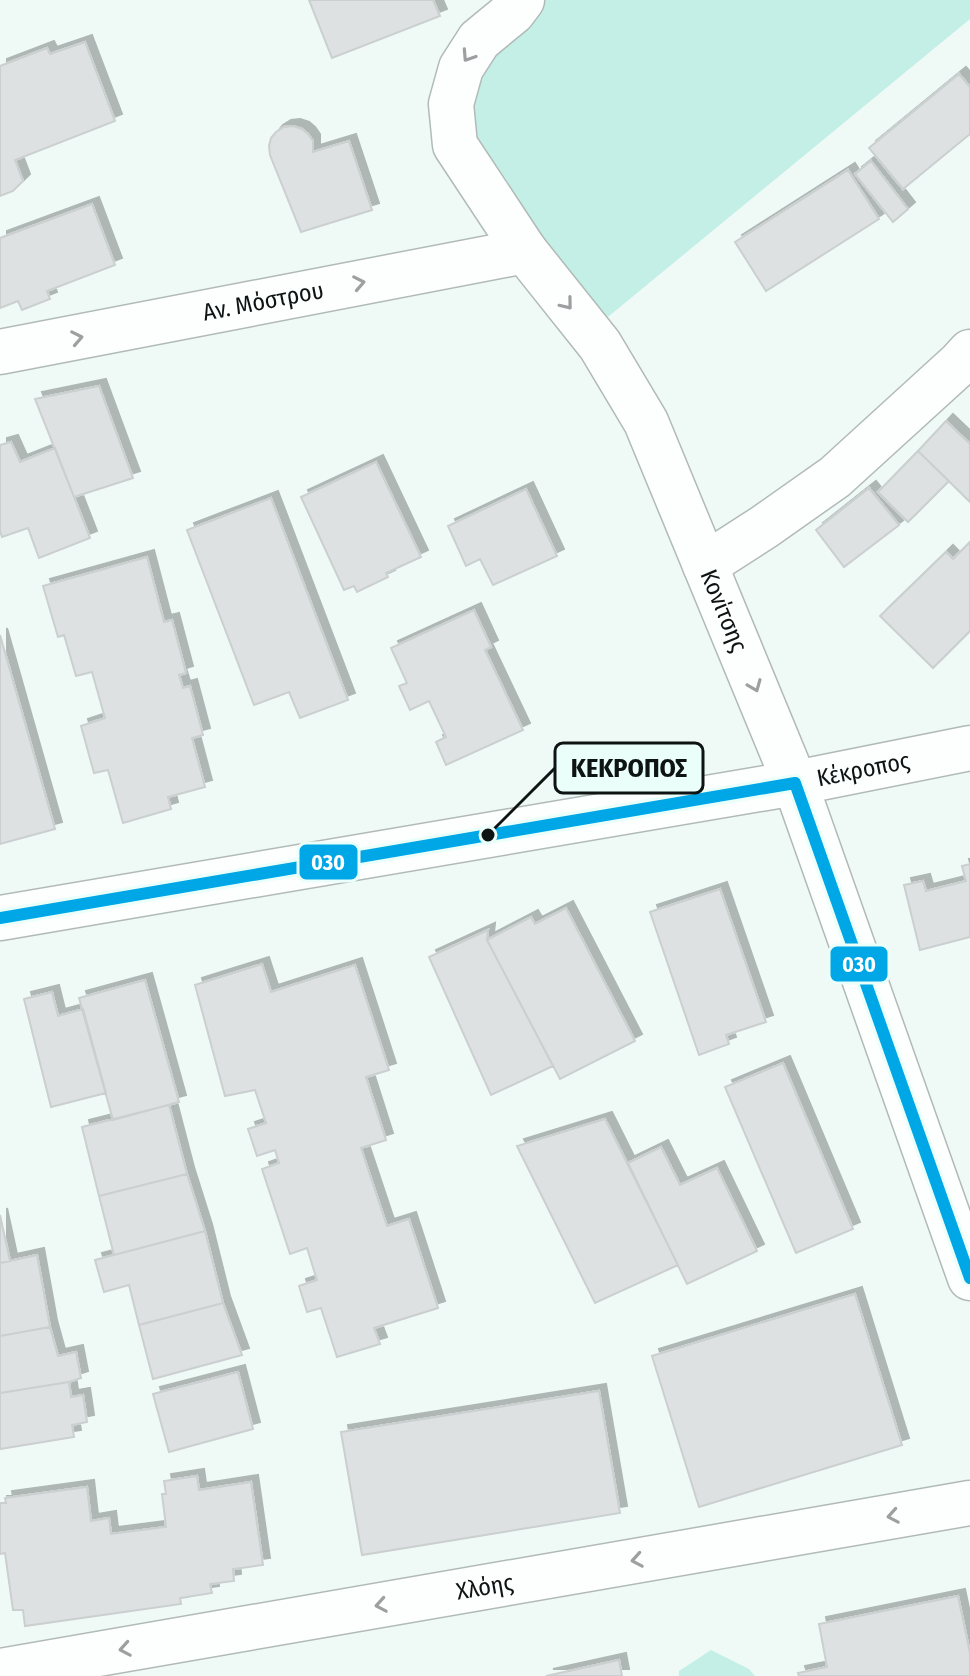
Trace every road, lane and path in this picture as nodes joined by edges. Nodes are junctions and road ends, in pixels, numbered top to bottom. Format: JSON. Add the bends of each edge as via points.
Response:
{"nodes":[{"id":1,"x":522,"y":0,"type":"edge"},
{"id":2,"x":525,"y":251,"type":"junction"},
{"id":3,"x":0,"y":352,"type":"edge"},
{"id":4,"x":970,"y":352,"type":"edge"},
{"id":5,"x":705,"y":565,"type":"junction"},
{"id":6,"x":970,"y":748,"type":"edge"},
{"id":7,"x":795,"y":783,"type":"junction"},
{"id":8,"x":0,"y":918,"type":"edge"},
{"id":9,"x":970,"y":1278,"type":"edge"},
{"id":10,"x":970,"y":1503,"type":"edge"},
{"id":11,"x":0,"y":1671,"type":"edge"}],
"edges":[{"from":1,"to":2,"type":"street","name":"Κονίτσης","one_way":true,"via":[[479,40],[461,68],[451,104],[455,145]]},
{"from":3,"to":2,"type":"street","name":"Αν. Μόστρου","one_way":true},
{"from":2,"to":5,"type":"street","name":"Κονίτσης","one_way":true,"via":[[600,345],[646,422]]},
{"from":4,"to":5,"type":"street","via":[[835,477]]},
{"from":5,"to":7,"type":"street","name":"Κονίτσης","one_way":true},
{"from":6,"to":7,"type":"street","name":"Κέκροπος"},
{"from":7,"to":8,"type":"street","name":"Κέκροπος"},
{"from":7,"to":9,"type":"street","name":"Κονίτσης"},
{"from":10,"to":11,"type":"street","name":"Χλόης","one_way":true}]}
